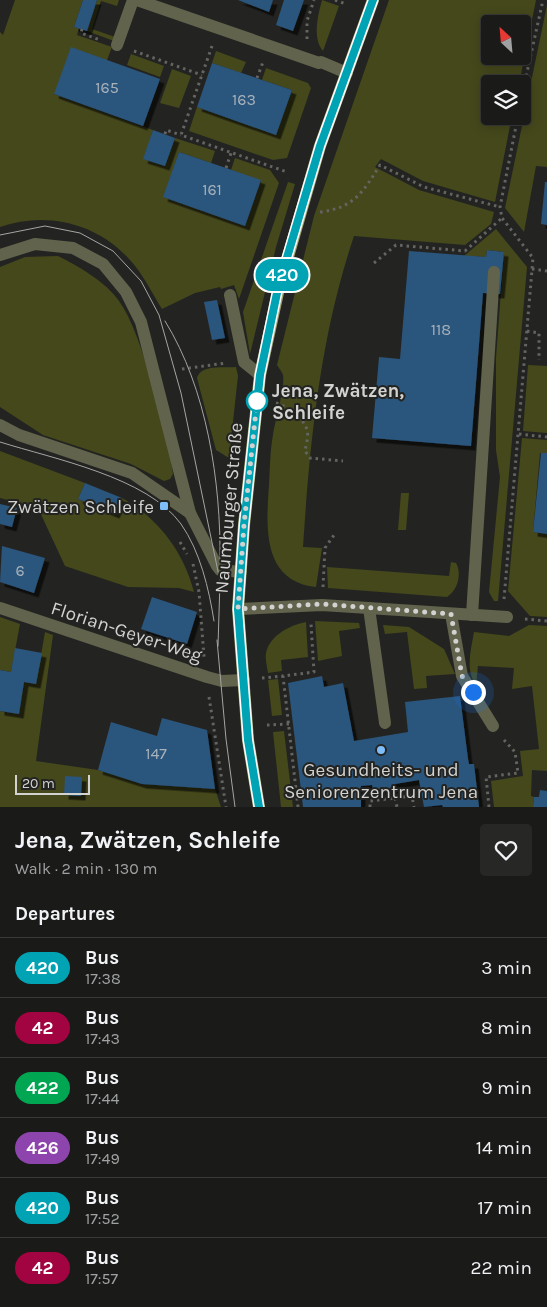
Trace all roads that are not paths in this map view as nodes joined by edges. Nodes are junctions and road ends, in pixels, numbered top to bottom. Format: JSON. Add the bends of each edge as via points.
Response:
{"nodes":[{"id":1,"x":135,"y":0,"type":"edge"},
{"id":2,"x":373,"y":0,"type":"edge"},
{"id":3,"x":117,"y":46,"type":"road end"},
{"id":4,"x":347,"y":74,"type":"junction"},
{"id":5,"x":0,"y":255,"type":"edge"},
{"id":6,"x":494,"y":272,"type":"dead end"},
{"id":7,"x":230,"y":295,"type":"dead end"},
{"id":8,"x":260,"y":375,"type":"junction"},
{"id":9,"x":0,"y":425,"type":"edge"},
{"id":10,"x":190,"y":513,"type":"junction"},
{"id":11,"x":241,"y":572,"type":"junction"},
{"id":12,"x":0,"y":608,"type":"edge"},
{"id":13,"x":369,"y":608,"type":"junction"},
{"id":14,"x":238,"y":609,"type":"junction"},
{"id":15,"x":451,"y":614,"type":"junction"},
{"id":16,"x":472,"y":615,"type":"junction"},
{"id":17,"x":507,"y":617,"type":"dead end"},
{"id":18,"x":244,"y":680,"type":"junction"},
{"id":19,"x":384,"y":723,"type":"dead end"},
{"id":20,"x":493,"y":726,"type":"road end"},
{"id":21,"x":259,"y":807,"type":"edge"}],
"edges":[{"from":1,"to":3,"type":"street"},
{"from":1,"to":4,"type":"street","via":[[321,62]]},
{"from":2,"to":4,"type":"main road","name":"Naumburger Straße"},
{"from":4,"to":8,"type":"main road","name":"Naumburger Straße","via":[[320,146],[278,288]]},
{"from":5,"to":10,"type":"street","via":[[35,244],[73,248],[103,264],[126,292],[141,322]]},
{"from":6,"to":16,"type":"street"},
{"from":7,"to":8,"type":"street","via":[[244,362]]},
{"from":8,"to":11,"type":"main road","name":"Naumburger Straße"},
{"from":9,"to":10,"type":"street","via":[[18,435],[132,473]]},
{"from":10,"to":11,"type":"street","via":[[220,570]]},
{"from":11,"to":14,"type":"main road","name":"Naumburger Straße"},
{"from":12,"to":18,"type":"street","name":"Florian-Geyer-Weg","via":[[206,677],[222,681]]},
{"from":13,"to":14,"type":"street","via":[[296,604]]},
{"from":13,"to":15,"type":"street"},
{"from":13,"to":19,"type":"street"},
{"from":14,"to":18,"type":"main road","name":"Naumburger Straße"},
{"from":15,"to":16,"type":"street"},
{"from":15,"to":20,"type":"street","via":[[462,676]]},
{"from":16,"to":17,"type":"street"},
{"from":18,"to":21,"type":"main road","name":"Naumburger Straße","via":[[248,740]]}]}
